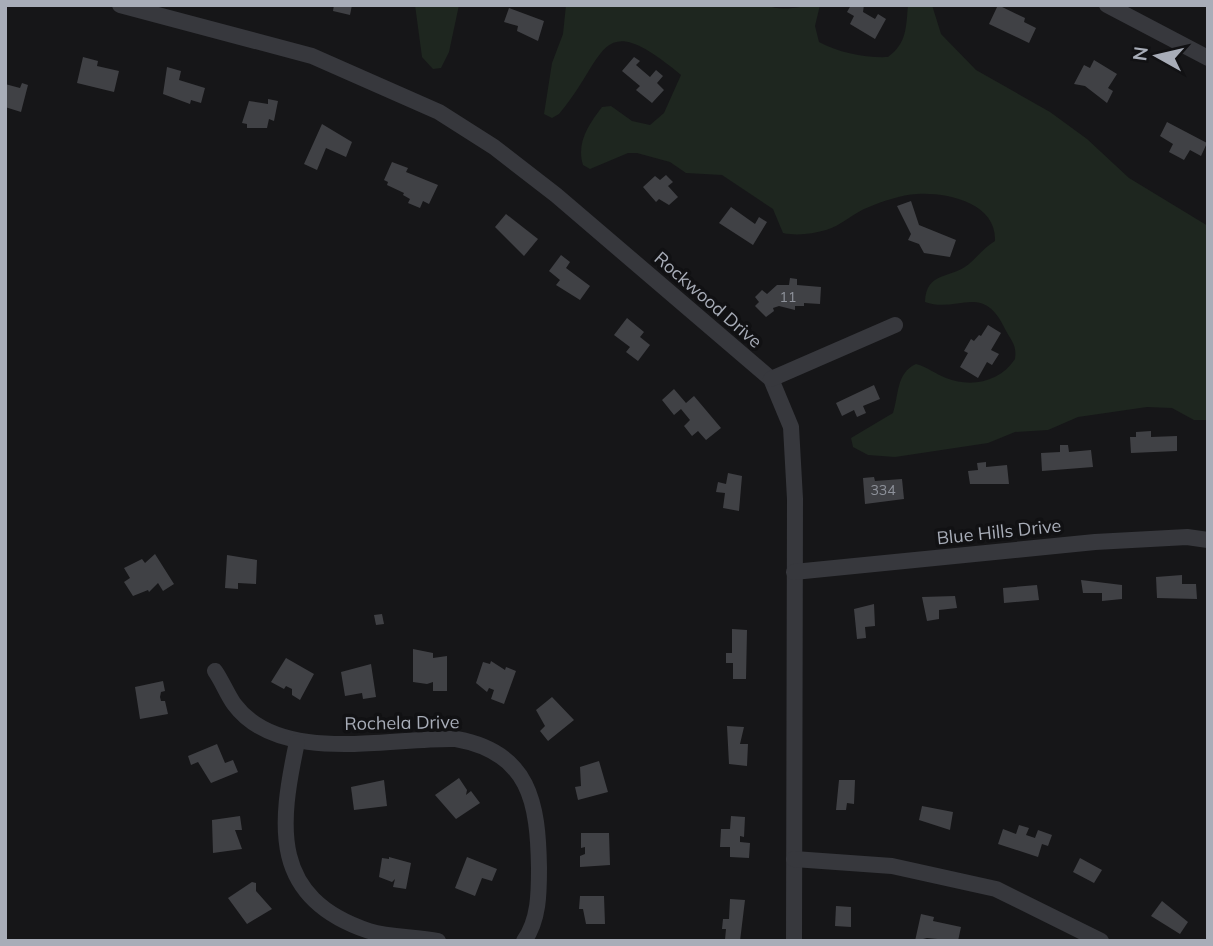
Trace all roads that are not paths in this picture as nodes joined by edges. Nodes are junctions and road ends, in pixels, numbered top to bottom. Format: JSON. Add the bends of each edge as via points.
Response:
{"nodes":[{"id":1,"x":120,"y":5,"type":"edge"},
{"id":2,"x":1107,"y":5,"type":"edge"},
{"id":3,"x":1208,"y":58,"type":"edge"},
{"id":4,"x":895,"y":325,"type":"dead end"},
{"id":5,"x":771,"y":379,"type":"junction"},
{"id":6,"x":1208,"y":540,"type":"edge"},
{"id":7,"x":794,"y":572,"type":"junction"},
{"id":8,"x":215,"y":671,"type":"dead end"},
{"id":9,"x":298,"y":742,"type":"junction"},
{"id":10,"x":794,"y":859,"type":"junction"},
{"id":11,"x":438,"y":941,"type":"edge"},
{"id":12,"x":524,"y":941,"type":"edge"},
{"id":13,"x":794,"y":941,"type":"edge"},
{"id":14,"x":1101,"y":941,"type":"edge"}],
"edges":[{"from":1,"to":5,"type":"street","name":"Rockwood Drive","via":[[312,56],[439,112],[556,195]]},
{"from":2,"to":3,"type":"street"},
{"from":4,"to":5,"type":"street"},
{"from":5,"to":7,"type":"street","name":"Rockwood Drive","via":[[791,427]]},
{"from":6,"to":7,"type":"street","name":"Blue Hills Drive","via":[[1095,542]]},
{"from":7,"to":10,"type":"street","name":"Rockwood Drive"},
{"from":8,"to":9,"type":"street","name":"Rochela Drive","via":[[245,715]]},
{"from":9,"to":11,"type":"street","via":[[285,800],[284,832],[289,859],[304,888],[341,920],[372,932]]},
{"from":9,"to":12,"type":"street","name":"Rochela Drive","via":[[456,739],[500,753],[519,773],[537,812],[536,914]]},
{"from":10,"to":13,"type":"street","name":"Rockwood Drive"},
{"from":10,"to":14,"type":"street","via":[[892,866],[996,889]]}]}
